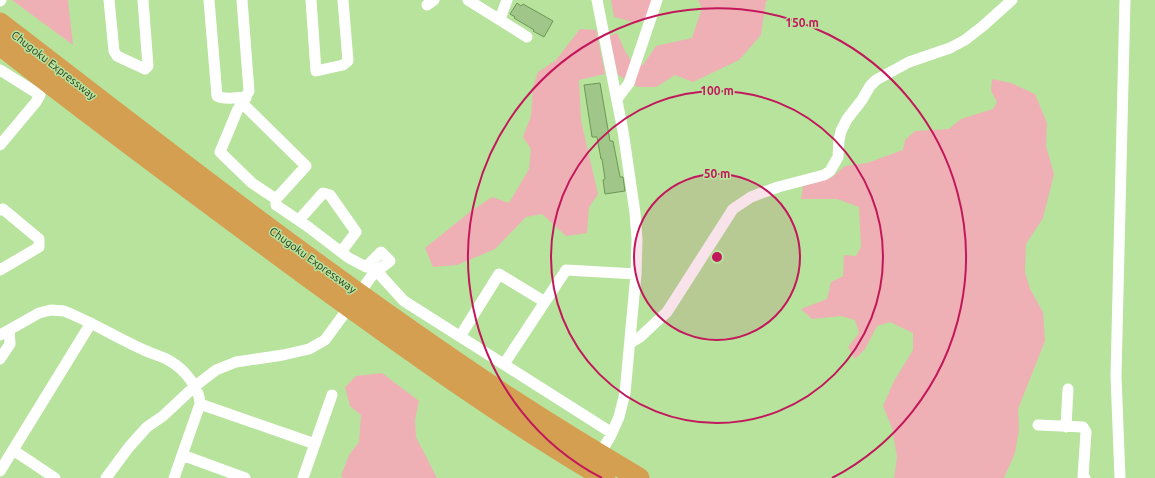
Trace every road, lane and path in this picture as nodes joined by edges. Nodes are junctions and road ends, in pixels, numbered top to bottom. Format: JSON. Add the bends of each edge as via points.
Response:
{"nodes":[{"id":1,"x":109,"y":0,"type":"edge"},
{"id":2,"x":143,"y":0,"type":"edge"},
{"id":3,"x":209,"y":0,"type":"edge"},
{"id":4,"x":242,"y":0,"type":"edge"},
{"id":5,"x":311,"y":0,"type":"edge"},
{"id":6,"x":343,"y":0,"type":"edge"},
{"id":7,"x":468,"y":0,"type":"edge"},
{"id":8,"x":507,"y":0,"type":"edge"},
{"id":9,"x":597,"y":0,"type":"edge"},
{"id":10,"x":657,"y":0,"type":"edge"},
{"id":11,"x":1012,"y":0,"type":"edge"},
{"id":12,"x":1125,"y":0,"type":"edge"},
{"id":13,"x":500,"y":19,"type":"junction"},
{"id":14,"x":0,"y":23,"type":"edge"},
{"id":15,"x":527,"y":37,"type":"dead end"},
{"id":16,"x":0,"y":45,"type":"edge"},
{"id":17,"x":0,"y":70,"type":"edge"},
{"id":18,"x":617,"y":99,"type":"junction"},
{"id":19,"x":244,"y":101,"type":"junction"},
{"id":20,"x":0,"y":145,"type":"edge"},
{"id":21,"x":276,"y":199,"type":"junction"},
{"id":22,"x":0,"y":210,"type":"edge"},
{"id":23,"x":299,"y":220,"type":"junction"},
{"id":24,"x":341,"y":252,"type":"junction"},
{"id":25,"x":0,"y":270,"type":"edge"},
{"id":26,"x":375,"y":274,"type":"junction"},
{"id":27,"x":636,"y":274,"type":"junction"},
{"id":28,"x":545,"y":302,"type":"junction"},
{"id":29,"x":91,"y":323,"type":"junction"},
{"id":30,"x":4,"y":332,"type":"edge"},
{"id":31,"x":460,"y":335,"type":"junction"},
{"id":32,"x":630,"y":343,"type":"junction"},
{"id":33,"x":0,"y":359,"type":"edge"},
{"id":34,"x":504,"y":364,"type":"junction"},
{"id":35,"x":194,"y":387,"type":"junction"},
{"id":36,"x":1068,"y":389,"type":"dead end"},
{"id":37,"x":332,"y":395,"type":"dead end"},
{"id":38,"x":200,"y":404,"type":"junction"},
{"id":39,"x":1038,"y":425,"type":"dead end"},
{"id":40,"x":1066,"y":426,"type":"junction"},
{"id":41,"x":611,"y":435,"type":"junction"},
{"id":42,"x":315,"y":444,"type":"junction"},
{"id":43,"x":12,"y":450,"type":"junction"},
{"id":44,"x":182,"y":456,"type":"junction"},
{"id":45,"x":0,"y":471,"type":"edge"},
{"id":46,"x":55,"y":478,"type":"edge"},
{"id":47,"x":106,"y":478,"type":"edge"},
{"id":48,"x":174,"y":478,"type":"edge"},
{"id":49,"x":246,"y":478,"type":"edge"},
{"id":50,"x":303,"y":478,"type":"edge"},
{"id":51,"x":585,"y":478,"type":"edge"},
{"id":52,"x":605,"y":478,"type":"edge"},
{"id":53,"x":639,"y":478,"type":"edge"},
{"id":54,"x":1085,"y":478,"type":"edge"},
{"id":55,"x":1120,"y":478,"type":"edge"}],
"edges":[{"from":1,"to":2,"type":"street","via":[[114,51],[117,56],[145,69],[148,66]]},
{"from":3,"to":19,"type":"street","via":[[217,96],[224,99],[238,97]]},
{"from":4,"to":19,"type":"street","via":[[249,91]]},
{"from":5,"to":6,"type":"street","via":[[316,70],[343,65],[348,61]]},
{"from":7,"to":13,"type":"street"},
{"from":8,"to":13,"type":"street"},
{"from":9,"to":18,"type":"street"},
{"from":10,"to":18,"type":"street","via":[[630,83]]},
{"from":11,"to":32,"type":"street","via":[[965,40],[909,62],[876,80],[846,119],[839,140],[838,157],[830,171],[751,197],[733,209],[667,312]]},
{"from":12,"to":55,"type":"street","via":[[1116,376]]},
{"from":13,"to":15,"type":"street"},
{"from":14,"to":53,"type":"highway","name":"Chugoku Expressway","via":[[154,142],[351,288],[509,398]]},
{"from":16,"to":52,"type":"highway","name":"Chugoku Expressway","via":[[144,156],[348,306],[500,411]]},
{"from":17,"to":20,"type":"street","via":[[40,95]]},
{"from":18,"to":27,"type":"street","via":[[635,213]]},
{"from":19,"to":21,"type":"street","via":[[237,111],[220,152],[252,183]]},
{"from":19,"to":21,"type":"street","via":[[306,166]]},
{"from":21,"to":23,"type":"street","via":[[276,205]]},
{"from":22,"to":25,"type":"street","via":[[3,208],[39,239],[39,247]]},
{"from":23,"to":24,"type":"street"},
{"from":23,"to":24,"type":"street","via":[[323,193],[330,196],[356,232]]},
{"from":24,"to":26,"type":"street","via":[[366,267],[381,252],[390,262]]},
{"from":26,"to":31,"type":"street","via":[[382,277],[404,301]]},
{"from":26,"to":35,"type":"street","via":[[325,340],[309,349],[236,362],[216,370]]},
{"from":27,"to":28,"type":"street","via":[[566,270]]},
{"from":27,"to":32,"type":"street"},
{"from":28,"to":31,"type":"street","via":[[499,274]]},
{"from":28,"to":34,"type":"street"},
{"from":29,"to":30,"type":"street","via":[[64,311],[51,310],[39,313]]},
{"from":29,"to":35,"type":"street","via":[[170,361],[186,374]]},
{"from":29,"to":43,"type":"street"},
{"from":30,"to":33,"type":"street","via":[[10,344]]},
{"from":31,"to":34,"type":"street"},
{"from":32,"to":41,"type":"street","via":[[625,393]]},
{"from":34,"to":41,"type":"street"},
{"from":35,"to":38,"type":"street"},
{"from":35,"to":47,"type":"street","via":[[147,427]]},
{"from":36,"to":40,"type":"street"},
{"from":37,"to":42,"type":"street"},
{"from":38,"to":42,"type":"street"},
{"from":38,"to":44,"type":"street"},
{"from":39,"to":40,"type":"street"},
{"from":40,"to":54,"type":"street","via":[[1083,427],[1086,432],[1083,477]]},
{"from":41,"to":51,"type":"street"},
{"from":42,"to":50,"type":"street"},
{"from":43,"to":45,"type":"street"},
{"from":43,"to":46,"type":"street"},
{"from":44,"to":48,"type":"street"},
{"from":44,"to":49,"type":"street"}]}
